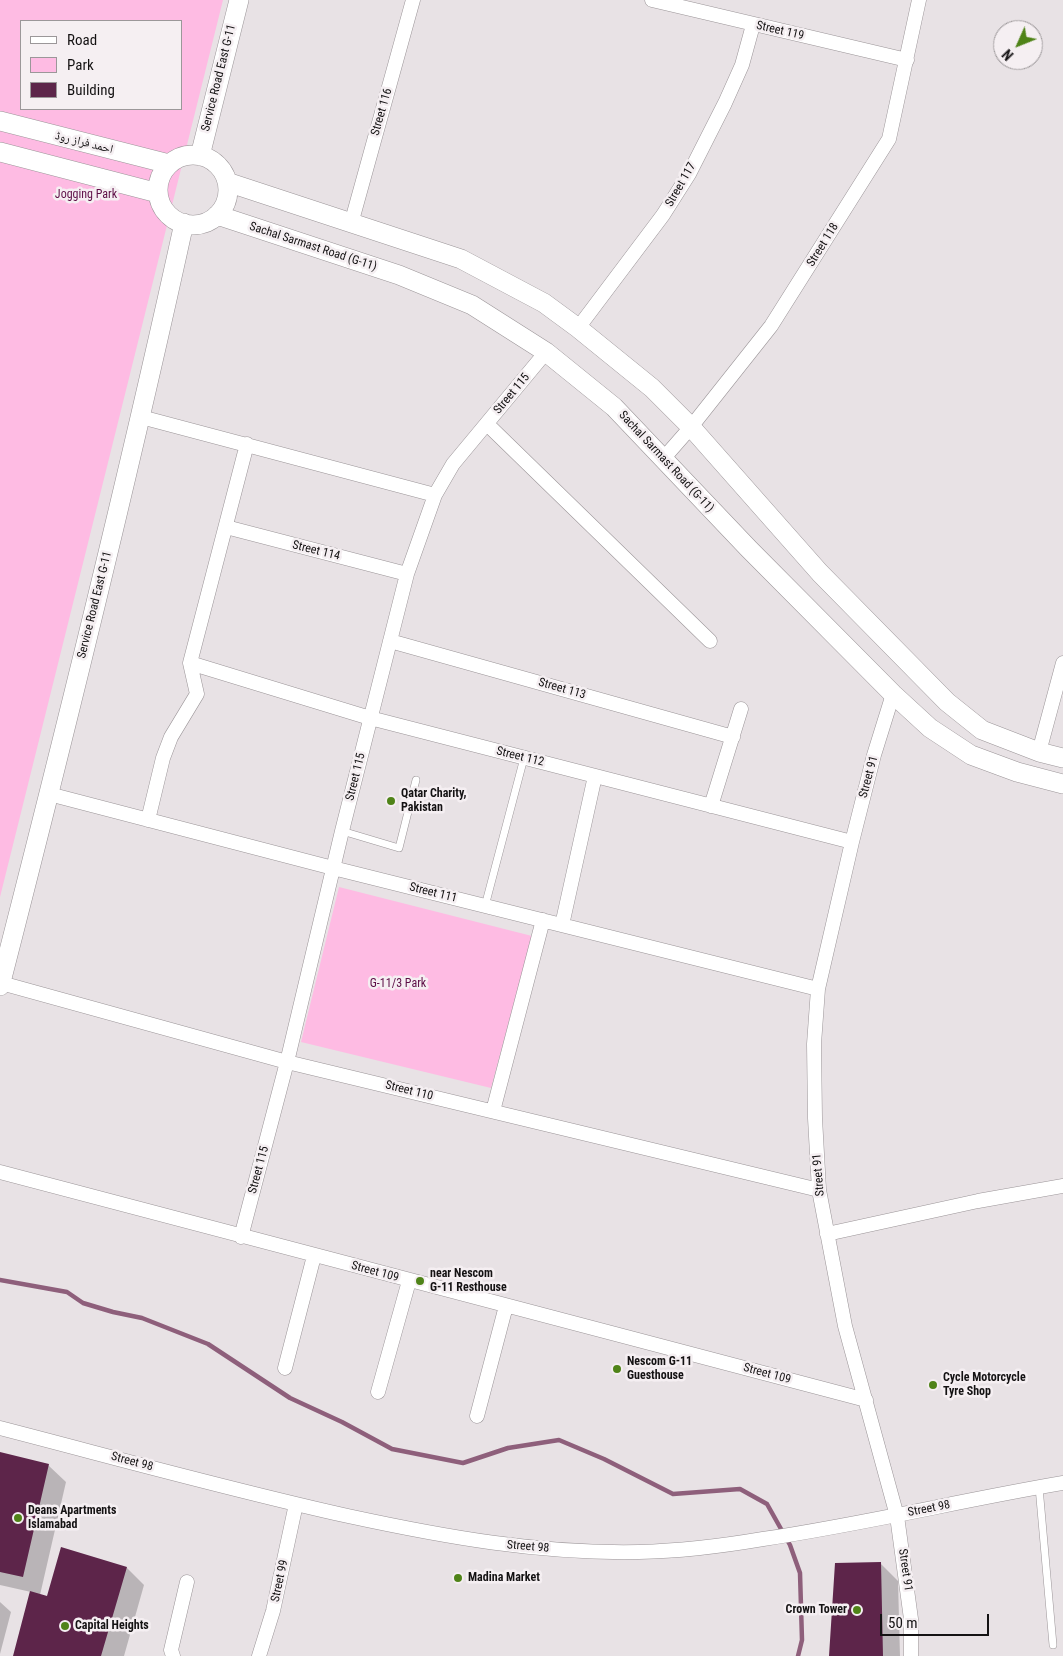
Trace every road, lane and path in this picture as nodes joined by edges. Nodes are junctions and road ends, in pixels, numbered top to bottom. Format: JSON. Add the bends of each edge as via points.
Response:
{"nodes":[{"id":1,"x":239,"y":0,"type":"edge"},
{"id":2,"x":413,"y":0,"type":"edge"},
{"id":3,"x":652,"y":0,"type":"edge"},
{"id":4,"x":919,"y":0,"type":"edge"},
{"id":5,"x":753,"y":25,"type":"junction"},
{"id":6,"x":907,"y":60,"type":"junction"},
{"id":7,"x":0,"y":121,"type":"edge"},
{"id":8,"x":0,"y":152,"type":"edge"},
{"id":9,"x":200,"y":156,"type":"junction"},
{"id":10,"x":168,"y":164,"type":"junction"},
{"id":11,"x":226,"y":182,"type":"junction"},
{"id":12,"x":158,"y":193,"type":"junction"},
{"id":13,"x":217,"y":215,"type":"junction"},
{"id":14,"x":184,"y":223,"type":"junction"},
{"id":15,"x":351,"y":224,"type":"junction"},
{"id":16,"x":578,"y":328,"type":"junction"},
{"id":17,"x":546,"y":352,"type":"junction"},
{"id":18,"x":141,"y":417,"type":"junction"},
{"id":19,"x":487,"y":424,"type":"junction"},
{"id":20,"x":691,"y":427,"type":"junction"},
{"id":21,"x":247,"y":444,"type":"junction"},
{"id":22,"x":663,"y":459,"type":"junction"},
{"id":23,"x":435,"y":495,"type":"junction"},
{"id":24,"x":226,"y":528,"type":"junction"},
{"id":25,"x":407,"y":574,"type":"junction"},
{"id":26,"x":390,"y":641,"type":"junction"},
{"id":27,"x":710,"y":641,"type":"dead end"},
{"id":28,"x":190,"y":663,"type":"junction"},
{"id":29,"x":1063,"y":663,"type":"edge"},
{"id":30,"x":893,"y":694,"type":"junction"},
{"id":31,"x":742,"y":709,"type":"dead end"},
{"id":32,"x":370,"y":718,"type":"junction"},
{"id":33,"x":733,"y":737,"type":"junction"},
{"id":34,"x":1039,"y":752,"type":"junction"},
{"id":35,"x":524,"y":758,"type":"junction"},
{"id":36,"x":1063,"y":758,"type":"edge"},
{"id":37,"x":595,"y":776,"type":"junction"},
{"id":38,"x":416,"y":780,"type":"dead end"},
{"id":39,"x":1063,"y":784,"type":"edge"},
{"id":40,"x":49,"y":794,"type":"junction"},
{"id":41,"x":711,"y":806,"type":"junction"},
{"id":42,"x":148,"y":820,"type":"junction"},
{"id":43,"x":342,"y":831,"type":"junction"},
{"id":44,"x":852,"y":842,"type":"junction"},
{"id":45,"x":333,"y":868,"type":"junction"},
{"id":46,"x":485,"y":906,"type":"junction"},
{"id":47,"x":543,"y":920,"type":"junction"},
{"id":48,"x":562,"y":925,"type":"junction"},
{"id":49,"x":0,"y":985,"type":"edge"},
{"id":50,"x":818,"y":989,"type":"junction"},
{"id":51,"x":287,"y":1062,"type":"junction"},
{"id":52,"x":493,"y":1111,"type":"junction"},
{"id":53,"x":0,"y":1172,"type":"edge"},
{"id":54,"x":1063,"y":1186,"type":"edge"},
{"id":55,"x":819,"y":1190,"type":"junction"},
{"id":56,"x":827,"y":1234,"type":"junction"},
{"id":57,"x":241,"y":1237,"type":"junction"},
{"id":58,"x":314,"y":1256,"type":"junction"},
{"id":59,"x":409,"y":1281,"type":"junction"},
{"id":60,"x":506,"y":1306,"type":"junction"},
{"id":61,"x":285,"y":1368,"type":"dead end"},
{"id":62,"x":378,"y":1392,"type":"dead end"},
{"id":63,"x":866,"y":1400,"type":"junction"},
{"id":64,"x":477,"y":1416,"type":"dead end"},
{"id":65,"x":0,"y":1428,"type":"edge"},
{"id":66,"x":1063,"y":1483,"type":"edge"},
{"id":67,"x":1040,"y":1487,"type":"junction"},
{"id":68,"x":296,"y":1504,"type":"junction"},
{"id":69,"x":897,"y":1516,"type":"junction"},
{"id":70,"x":186,"y":1582,"type":"dead end"},
{"id":71,"x":1053,"y":1644,"type":"dead end"},
{"id":72,"x":173,"y":1656,"type":"edge"},
{"id":73,"x":259,"y":1656,"type":"edge"},
{"id":74,"x":911,"y":1656,"type":"edge"}],
"edges":[{"from":1,"to":9,"type":"main road","name":"Service Road East G-11"},
{"from":2,"to":15,"type":"street","name":"Street 116"},
{"from":3,"to":5,"type":"street","name":"Street 119"},
{"from":4,"to":6,"type":"street","name":"Street 118"},
{"from":5,"to":6,"type":"street","name":"Street 119"},
{"from":5,"to":16,"type":"street","name":"Street 117","via":[[725,103],[688,174],[663,216]]},
{"from":6,"to":20,"type":"street","name":"Street 118","via":[[889,139],[771,326]]},
{"from":7,"to":10,"type":"main road","name":"احمد فراز روڈ"},
{"from":8,"to":12,"type":"main road"},
{"from":9,"to":10,"type":"main road","via":[[189,155]]},
{"from":9,"to":11,"type":"main road","via":[[212,161]]},
{"from":10,"to":12,"type":"main road","via":[[160,178]]},
{"from":11,"to":13,"type":"main road","via":[[226,199]]},
{"from":11,"to":15,"type":"main road"},
{"from":12,"to":14,"type":"main road","via":[[166,212]]},
{"from":13,"to":14,"type":"main road","via":[[207,222]]},
{"from":13,"to":17,"type":"main road","name":"Sachal Sarmast Road (G-11)","via":[[399,275],[472,304]]},
{"from":14,"to":18,"type":"main road","name":"Service Road East G-11"},
{"from":15,"to":16,"type":"main road","via":[[461,259],[544,303]]},
{"from":16,"to":20,"type":"main road","via":[[652,388]]},
{"from":17,"to":19,"type":"street","name":"Street 115"},
{"from":17,"to":22,"type":"main road","name":"Sachal Sarmast Road (G-11)","via":[[614,408]]},
{"from":18,"to":21,"type":"street"},
{"from":18,"to":40,"type":"main road","name":"Service Road East G-11"},
{"from":19,"to":23,"type":"street","name":"Street 115","via":[[453,464]]},
{"from":19,"to":27,"type":"street"},
{"from":20,"to":22,"type":"street","name":"Street 118"},
{"from":20,"to":34,"type":"main road","via":[[820,574],[947,702],[982,730]]},
{"from":21,"to":23,"type":"street"},
{"from":21,"to":24,"type":"street"},
{"from":22,"to":30,"type":"main road","name":"Sachal Sarmast Road (G-11)"},
{"from":23,"to":25,"type":"street","name":"Street 115"},
{"from":24,"to":25,"type":"street","name":"Street 114"},
{"from":24,"to":28,"type":"street"},
{"from":25,"to":26,"type":"street","name":"Street 115"},
{"from":26,"to":32,"type":"street","name":"Street 115"},
{"from":26,"to":33,"type":"street","name":"Street 113"},
{"from":28,"to":32,"type":"street","name":"Street 112"},
{"from":28,"to":42,"type":"street","via":[[197,694],[171,737]]},
{"from":29,"to":34,"type":"street"},
{"from":30,"to":39,"type":"main road","name":"Sachal Sarmast Road (G-11)","via":[[930,728],[971,755]]},
{"from":30,"to":44,"type":"street","name":"Street 91"},
{"from":31,"to":33,"type":"street"},
{"from":32,"to":35,"type":"street","name":"Street 112"},
{"from":32,"to":43,"type":"street","name":"Street 115"},
{"from":33,"to":41,"type":"street"},
{"from":34,"to":36,"type":"main road"},
{"from":35,"to":37,"type":"street","name":"Street 112"},
{"from":35,"to":46,"type":"lane"},
{"from":37,"to":41,"type":"street","name":"Street 112"},
{"from":37,"to":48,"type":"street"},
{"from":38,"to":43,"type":"lane","via":[[399,848]]},
{"from":40,"to":42,"type":"street","name":"Street 111"},
{"from":40,"to":49,"type":"main road","name":"Service Road East G-11"},
{"from":41,"to":44,"type":"street","name":"Street 112"},
{"from":42,"to":45,"type":"street","name":"Street 111"},
{"from":43,"to":45,"type":"street","name":"Street 115"},
{"from":44,"to":50,"type":"street","name":"Street 91"},
{"from":45,"to":46,"type":"street","name":"Street 111"},
{"from":45,"to":51,"type":"street","name":"Street 115"},
{"from":46,"to":47,"type":"street","name":"Street 111"},
{"from":47,"to":48,"type":"street","name":"Street 111"},
{"from":47,"to":52,"type":"street"},
{"from":48,"to":50,"type":"street","name":"Street 111"},
{"from":49,"to":51,"type":"street","name":"Street 110"},
{"from":50,"to":55,"type":"street","name":"Street 91","via":[[814,1044]]},
{"from":51,"to":52,"type":"street","name":"Street 110"},
{"from":51,"to":57,"type":"street","name":"Street 115"},
{"from":52,"to":55,"type":"street","name":"Street 110"},
{"from":53,"to":57,"type":"street","name":"Street 109"},
{"from":54,"to":56,"type":"street"},
{"from":55,"to":56,"type":"street","name":"Street 91"},
{"from":56,"to":63,"type":"street","name":"Street 91","via":[[845,1326]]},
{"from":57,"to":58,"type":"street","name":"Street 109"},
{"from":58,"to":59,"type":"street","name":"Street 109"},
{"from":58,"to":61,"type":"street"},
{"from":59,"to":60,"type":"street","name":"Street 109"},
{"from":59,"to":62,"type":"street"},
{"from":60,"to":63,"type":"street","name":"Street 109"},
{"from":60,"to":64,"type":"street"},
{"from":63,"to":69,"type":"street","name":"Street 91"},
{"from":65,"to":68,"type":"street","name":"Street 98"},
{"from":66,"to":67,"type":"street","name":"Street 98"},
{"from":67,"to":69,"type":"street","name":"Street 98"},
{"from":67,"to":71,"type":"lane"},
{"from":68,"to":69,"type":"street","name":"Street 98","via":[[429,1534],[519,1547],[639,1552],[709,1548]]},
{"from":68,"to":73,"type":"street","name":"Street 99","via":[[273,1611]]},
{"from":69,"to":74,"type":"street","name":"Street 91","via":[[911,1619]]},
{"from":70,"to":72,"type":"street","via":[[171,1650]]}]}
